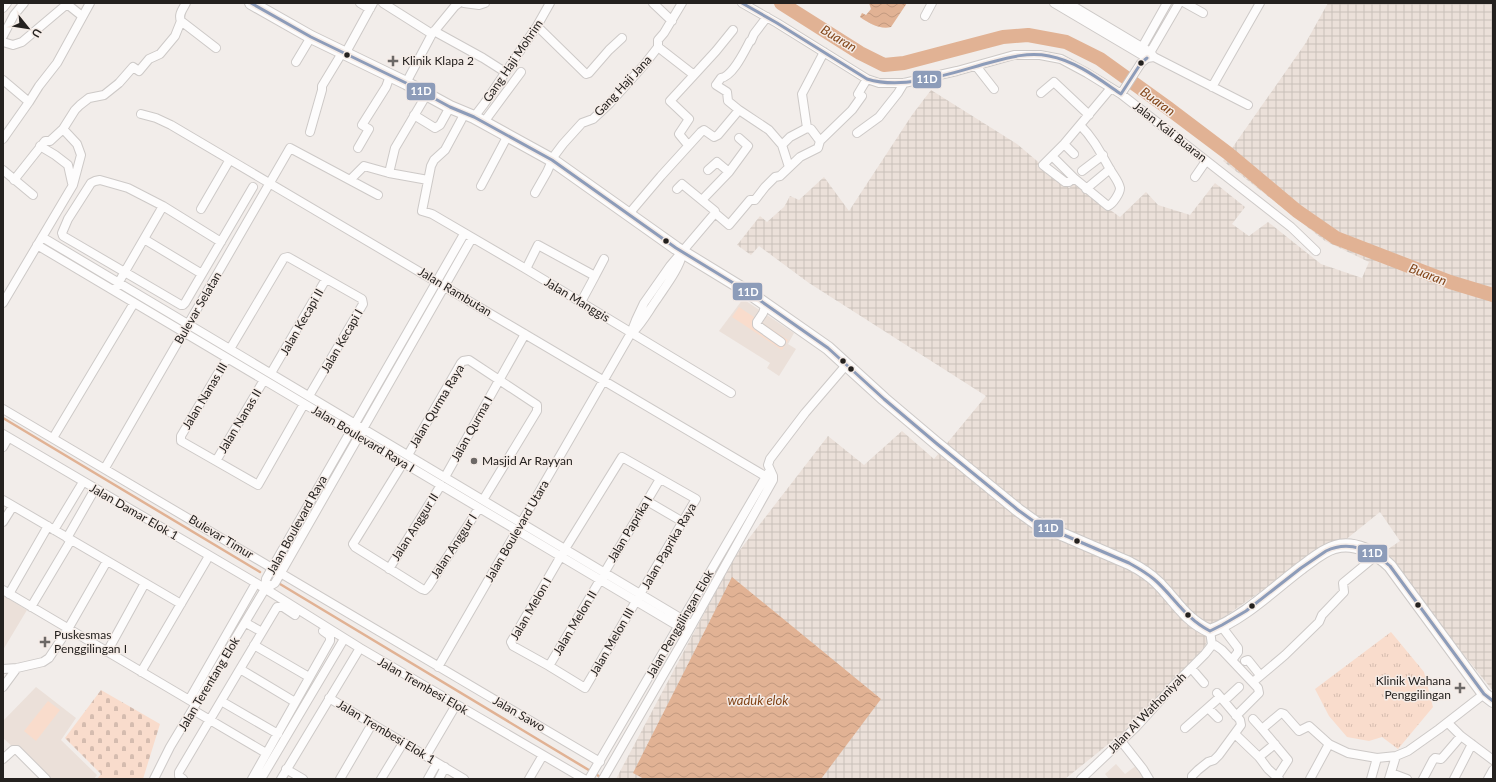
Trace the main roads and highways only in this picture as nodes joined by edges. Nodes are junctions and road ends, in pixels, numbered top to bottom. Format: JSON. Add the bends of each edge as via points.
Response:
{"nodes":[{"id":1,"x":251,"y":3,"type":"edge"},
{"id":2,"x":1488,"y":698,"type":"edge"}],
"edges":[{"from":1,"to":2,"type":"main road","via":[[343,54],[474,117],[552,160],[628,215],[813,337],[847,364],[884,399],[1036,523],[1141,570],[1158,583],[1177,606],[1200,626],[1216,629],[1236,618],[1330,549],[1341,546],[1360,548],[1380,556],[1394,571]]}]}
